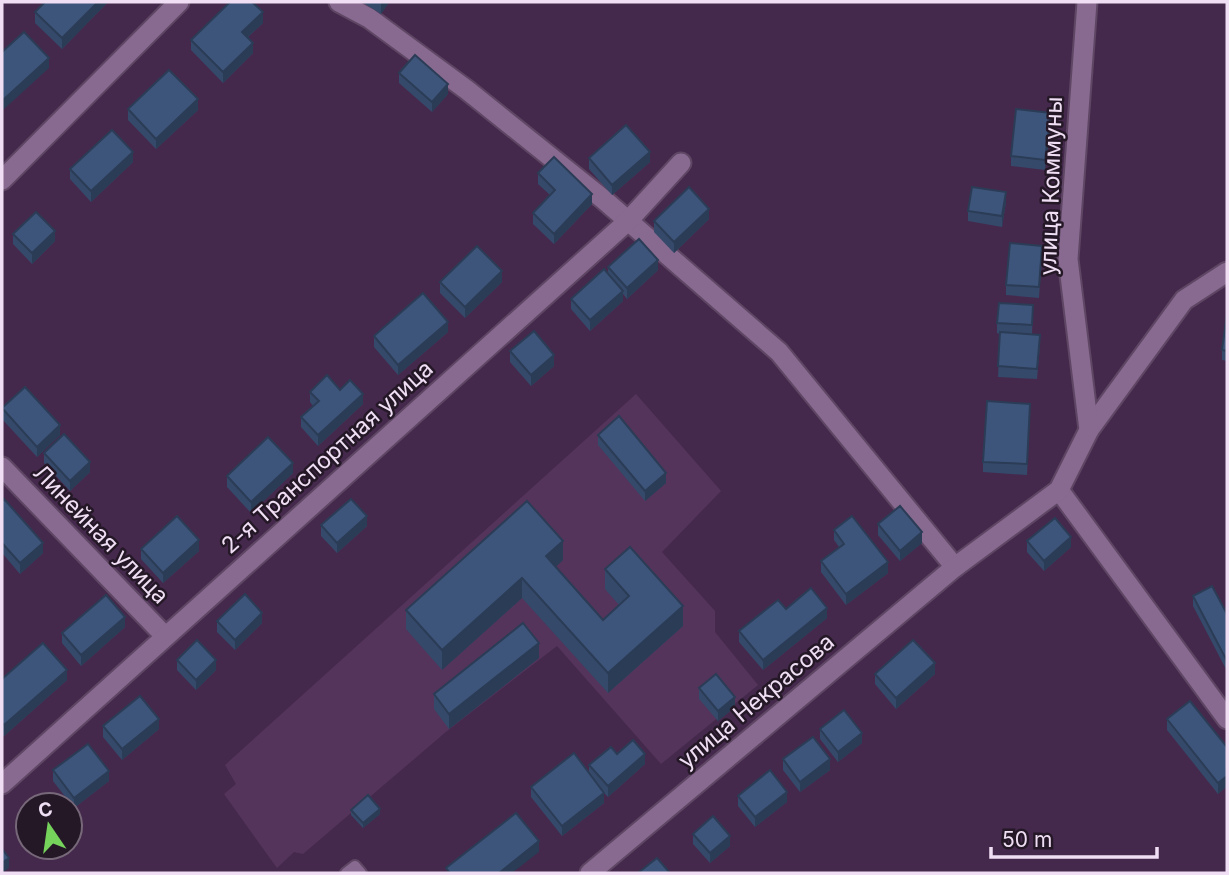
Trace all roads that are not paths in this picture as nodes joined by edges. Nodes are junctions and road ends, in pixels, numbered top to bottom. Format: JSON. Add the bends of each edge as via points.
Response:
{"nodes":[{"id":1,"x":179,"y":2,"type":"edge"},
{"id":2,"x":339,"y":2,"type":"edge"},
{"id":3,"x":1087,"y":2,"type":"edge"},
{"id":4,"x":681,"y":163,"type":"dead end"},
{"id":5,"x":2,"y":180,"type":"edge"},
{"id":6,"x":628,"y":221,"type":"junction"},
{"id":7,"x":1227,"y":272,"type":"edge"},
{"id":8,"x":1089,"y":430,"type":"junction"},
{"id":9,"x":2,"y":467,"type":"edge"},
{"id":10,"x":1059,"y":490,"type":"junction"},
{"id":11,"x":955,"y":567,"type":"junction"},
{"id":12,"x":164,"y":635,"type":"junction"},
{"id":13,"x":1227,"y":719,"type":"edge"},
{"id":14,"x":2,"y":783,"type":"edge"},
{"id":15,"x":346,"y":873,"type":"edge"},
{"id":16,"x":361,"y":873,"type":"edge"},
{"id":17,"x":590,"y":873,"type":"edge"}],
"edges":[{"from":1,"to":5,"type":"street"},
{"from":2,"to":6,"type":"street","via":[[369,18],[467,90]]},
{"from":3,"to":8,"type":"street","name":"улица Коммуны","via":[[1068,258]]},
{"from":4,"to":6,"type":"street","name":"2-я Транспортная улица"},
{"from":6,"to":11,"type":"street","via":[[779,352]]},
{"from":6,"to":12,"type":"street","name":"2-я Транспортная улица"},
{"from":7,"to":8,"type":"street","via":[[1184,300]]},
{"from":8,"to":10,"type":"street"},
{"from":9,"to":12,"type":"street","name":"Линейная улица"},
{"from":10,"to":11,"type":"street"},
{"from":10,"to":13,"type":"street"},
{"from":11,"to":17,"type":"street","name":"улица Некрасова"},
{"from":12,"to":14,"type":"street","name":"2-я Транспортная улица"},
{"from":15,"to":16,"type":"lane","via":[[355,866]]}]}
